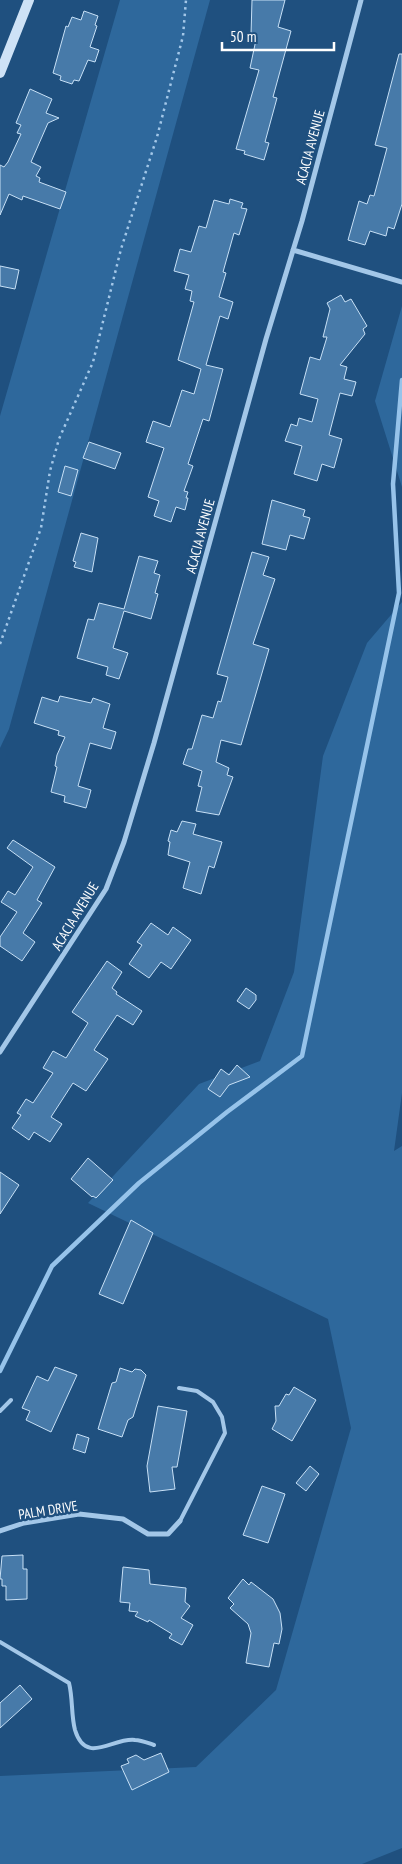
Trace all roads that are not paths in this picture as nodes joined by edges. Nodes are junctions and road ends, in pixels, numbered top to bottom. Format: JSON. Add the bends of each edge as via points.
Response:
{"nodes":[{"id":1,"x":29,"y":0,"type":"edge"},
{"id":2,"x":362,"y":0,"type":"edge"},
{"id":3,"x":0,"y":72,"type":"edge"},
{"id":4,"x":293,"y":250,"type":"junction"},
{"id":5,"x":402,"y":282,"type":"edge"},
{"id":6,"x":0,"y":1052,"type":"edge"},
{"id":7,"x":179,"y":1388,"type":"dead end"},
{"id":8,"x":11,"y":1400,"type":"dead end"},
{"id":9,"x":0,"y":1411,"type":"edge"},
{"id":10,"x":180,"y":1520,"type":"joint"},
{"id":11,"x":0,"y":1531,"type":"edge"},
{"id":12,"x":0,"y":1642,"type":"edge"},
{"id":13,"x":154,"y":1745,"type":"dead end"}],
"edges":[{"from":1,"to":3,"type":"street"},
{"from":2,"to":4,"type":"street","name":"ACACIA AVENUE"},
{"from":4,"to":5,"type":"street"},
{"from":4,"to":6,"type":"street","name":"ACACIA AVENUE","via":[[124,842],[106,889]]},
{"from":7,"to":10,"type":"lane","via":[[197,1391],[213,1402],[222,1417],[225,1433]]},
{"from":8,"to":9,"type":"lane"},
{"from":10,"to":11,"type":"street","name":"PALM DRIVE","via":[[168,1534],[148,1534],[123,1519],[79,1514],[24,1523]]},
{"from":12,"to":13,"type":"lane","via":[[69,1684],[80,1743],[89,1748],[102,1748],[134,1739]]}]}
